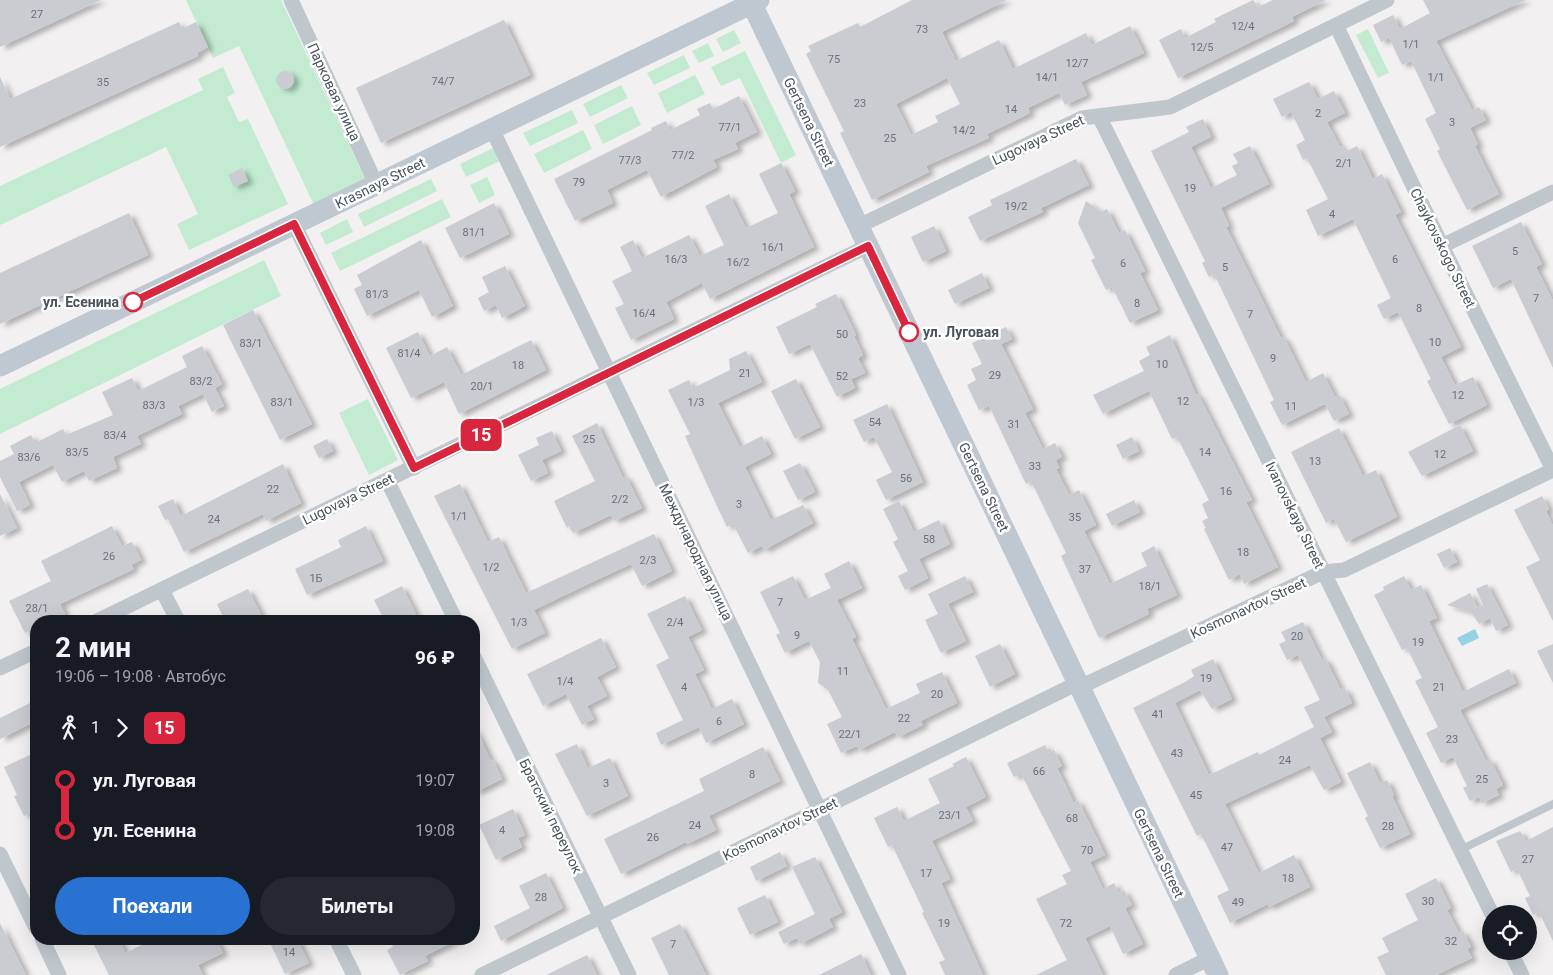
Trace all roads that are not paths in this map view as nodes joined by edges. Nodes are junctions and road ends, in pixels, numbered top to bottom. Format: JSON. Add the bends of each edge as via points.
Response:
{"nodes":[{"id":1,"x":291,"y":0,"type":"edge"},
{"id":2,"x":1386,"y":0,"type":"edge"},
{"id":3,"x":754,"y":1,"type":"edge"},
{"id":4,"x":1336,"y":25,"type":"junction"},
{"id":5,"x":1099,"y":116,"type":"junction"},
{"id":6,"x":492,"y":129,"type":"junction"},
{"id":7,"x":376,"y":184,"type":"junction"},
{"id":8,"x":1553,"y":192,"type":"edge"},
{"id":9,"x":294,"y":224,"type":"junction"},
{"id":10,"x":858,"y":226,"type":"junction"},
{"id":11,"x":868,"y":246,"type":"junction"},
{"id":12,"x":1442,"y":246,"type":"junction"},
{"id":13,"x":0,"y":366,"type":"edge"},
{"id":14,"x":610,"y":373,"type":"junction"},
{"id":15,"x":414,"y":468,"type":"junction"},
{"id":16,"x":1553,"y":470,"type":"edge"},
{"id":17,"x":387,"y":480,"type":"junction"},
{"id":18,"x":1323,"y":572,"type":"junction"},
{"id":19,"x":162,"y":590,"type":"junction"},
{"id":20,"x":110,"y":615,"type":"edge"},
{"id":21,"x":175,"y":615,"type":"edge"},
{"id":22,"x":453,"y":615,"type":"edge"},
{"id":23,"x":30,"y":654,"type":"edge"},
{"id":24,"x":0,"y":668,"type":"edge"},
{"id":25,"x":480,"y":670,"type":"edge"},
{"id":26,"x":1079,"y":685,"type":"junction"},
{"id":27,"x":1553,"y":804,"type":"edge"},
{"id":28,"x":819,"y":810,"type":"junction"},
{"id":29,"x":1460,"y":850,"type":"junction"},
{"id":30,"x":0,"y":854,"type":"edge"},
{"id":31,"x":1488,"y":905,"type":"edge"},
{"id":32,"x":30,"y":916,"type":"edge"},
{"id":33,"x":601,"y":917,"type":"junction"},
{"id":34,"x":45,"y":945,"type":"edge"},
{"id":35,"x":339,"y":945,"type":"edge"},
{"id":36,"x":1514,"y":960,"type":"edge"},
{"id":37,"x":1214,"y":967,"type":"edge"},
{"id":38,"x":59,"y":975,"type":"edge"},
{"id":39,"x":354,"y":975,"type":"edge"},
{"id":40,"x":482,"y":975,"type":"edge"},
{"id":41,"x":629,"y":975,"type":"edge"},
{"id":42,"x":899,"y":975,"type":"edge"},
{"id":43,"x":1176,"y":975,"type":"edge"},
{"id":44,"x":1522,"y":975,"type":"edge"}],
"edges":[{"from":1,"to":7,"type":"street","name":"Парковая улица"},
{"from":2,"to":4,"type":"street","name":"Lugovaya Street"},
{"from":3,"to":6,"type":"street","name":"Krasnaya Street"},
{"from":3,"to":10,"type":"street","name":"Gertsena Street"},
{"from":4,"to":5,"type":"street","name":"Lugovaya Street","via":[[1170,107]]},
{"from":4,"to":12,"type":"street","name":"Chaykovskogo Street"},
{"from":5,"to":10,"type":"street","name":"Lugovaya Street","via":[[1082,118]]},
{"from":5,"to":18,"type":"street","name":"Ivanovskaya Street"},
{"from":6,"to":7,"type":"street","name":"Krasnaya Street"},
{"from":6,"to":14,"type":"street","name":"Международная улица"},
{"from":7,"to":9,"type":"street","name":"Krasnaya Street"},
{"from":8,"to":12,"type":"street"},
{"from":9,"to":13,"type":"street","name":"Krasnaya Street"},
{"from":9,"to":15,"type":"street"},
{"from":10,"to":11,"type":"street","name":"Gertsena Street"},
{"from":11,"to":14,"type":"street","name":"Lugovaya Street"},
{"from":11,"to":26,"type":"street","name":"Gertsena Street"},
{"from":12,"to":16,"type":"street","name":"Chaykovskogo Street"},
{"from":14,"to":15,"type":"street","name":"Lugovaya Street"},
{"from":14,"to":28,"type":"street","name":"Международная улица"},
{"from":15,"to":17,"type":"street","name":"Lugovaya Street"},
{"from":16,"to":18,"type":"street","name":"Kosmonavtov Street","via":[[1344,570]]},
{"from":17,"to":19,"type":"street","name":"Lugovaya Street"},
{"from":17,"to":22,"type":"street"},
{"from":18,"to":26,"type":"street","name":"Kosmonavtov Street"},
{"from":18,"to":29,"type":"street","name":"Ivanovskaya Street"},
{"from":19,"to":20,"type":"street","name":"Lugovaya Street"},
{"from":19,"to":21,"type":"street"},
{"from":23,"to":24,"type":"street"},
{"from":25,"to":33,"type":"street","name":"Братский переулок"},
{"from":26,"to":28,"type":"street","name":"Kosmonavtov Street"},
{"from":26,"to":37,"type":"street","name":"Gertsena Street"},
{"from":27,"to":29,"type":"lane"},
{"from":28,"to":33,"type":"street","name":"Kosmonavtov Street"},
{"from":28,"to":42,"type":"street","name":"Международная улица"},
{"from":29,"to":31,"type":"street","name":"Ivanovskaya Street"},
{"from":30,"to":32,"type":"street"},
{"from":33,"to":40,"type":"street","name":"Kosmonavtov Street"},
{"from":33,"to":41,"type":"street","name":"Братский переулок"},
{"from":34,"to":38,"type":"street"},
{"from":35,"to":39,"type":"street"},
{"from":36,"to":44,"type":"street"},
{"from":37,"to":43,"type":"street"}]}
